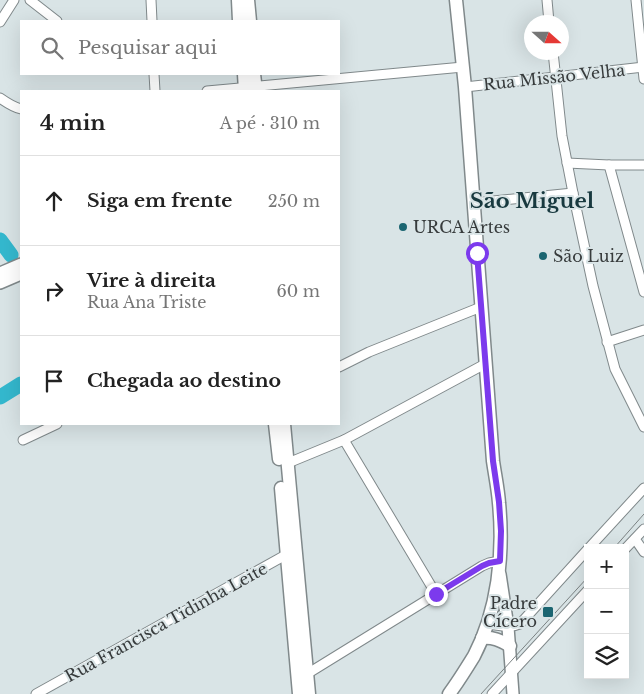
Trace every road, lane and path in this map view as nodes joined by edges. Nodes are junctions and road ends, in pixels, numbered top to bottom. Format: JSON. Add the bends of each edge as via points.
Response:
{"nodes":[{"id":1,"x":14,"y":0,"type":"edge"},
{"id":2,"x":30,"y":0,"type":"edge"},
{"id":3,"x":151,"y":0,"type":"edge"},
{"id":4,"x":238,"y":0,"type":"edge"},
{"id":5,"x":248,"y":0,"type":"edge"},
{"id":6,"x":456,"y":0,"type":"edge"},
{"id":7,"x":547,"y":0,"type":"edge"},
{"id":8,"x":636,"y":0,"type":"edge"},
{"id":9,"x":549,"y":15,"type":"edge"},
{"id":10,"x":56,"y":20,"type":"edge"},
{"id":11,"x":152,"y":20,"type":"edge"},
{"id":12,"x":239,"y":20,"type":"edge"},
{"id":13,"x":250,"y":20,"type":"edge"},
{"id":14,"x":0,"y":22,"type":"edge"},
{"id":15,"x":554,"y":60,"type":"edge"},
{"id":16,"x":462,"y":66,"type":"junction"},
{"id":17,"x":643,"y":67,"type":"edge"},
{"id":18,"x":154,"y":75,"type":"edge"},
{"id":19,"x":245,"y":75,"type":"edge"},
{"id":20,"x":556,"y":77,"type":"junction"},
{"id":21,"x":644,"y":79,"type":"edge"},
{"id":22,"x":251,"y":86,"type":"edge"},
{"id":23,"x":465,"y":87,"type":"junction"},
{"id":24,"x":155,"y":90,"type":"edge"},
{"id":25,"x":216,"y":90,"type":"edge"},
{"id":26,"x":0,"y":98,"type":"edge"},
{"id":27,"x":20,"y":109,"type":"edge"},
{"id":28,"x":567,"y":163,"type":"junction"},
{"id":29,"x":644,"y":164,"type":"edge"},
{"id":30,"x":608,"y":165,"type":"junction"},
{"id":31,"x":573,"y":193,"type":"junction"},
{"id":32,"x":473,"y":203,"type":"junction"},
{"id":33,"x":20,"y":264,"type":"edge"},
{"id":34,"x":0,"y":272,"type":"edge"},
{"id":35,"x":20,"y":274,"type":"edge"},
{"id":36,"x":0,"y":283,"type":"edge"},
{"id":37,"x":644,"y":292,"type":"edge"},
{"id":38,"x":481,"y":307,"type":"junction"},
{"id":39,"x":644,"y":330,"type":"edge"},
{"id":40,"x":607,"y":342,"type":"junction"},
{"id":41,"x":485,"y":364,"type":"junction"},
{"id":42,"x":340,"y":367,"type":"edge"},
{"id":43,"x":55,"y":425,"type":"edge"},
{"id":44,"x":275,"y":425,"type":"edge"},
{"id":45,"x":284,"y":425,"type":"edge"},
{"id":46,"x":644,"y":427,"type":"edge"},
{"id":47,"x":23,"y":440,"type":"dead end"},
{"id":48,"x":344,"y":440,"type":"junction"},
{"id":49,"x":288,"y":463,"type":"junction"},
{"id":50,"x":644,"y":488,"type":"edge"},
{"id":51,"x":644,"y":529,"type":"edge"},
{"id":52,"x":635,"y":539,"type":"junction"},
{"id":53,"x":592,"y":544,"type":"edge"},
{"id":54,"x":629,"y":545,"type":"edge"},
{"id":55,"x":292,"y":552,"type":"junction"},
{"id":56,"x":584,"y":552,"type":"edge"},
{"id":57,"x":644,"y":552,"type":"edge"},
{"id":58,"x":500,"y":564,"type":"junction"},
{"id":59,"x":436,"y":594,"type":"junction"},
{"id":60,"x":584,"y":594,"type":"edge"},
{"id":61,"x":487,"y":624,"type":"junction"},
{"id":62,"x":508,"y":627,"type":"junction"},
{"id":63,"x":482,"y":638,"type":"junction"},
{"id":64,"x":510,"y":646,"type":"junction"},
{"id":65,"x":512,"y":672,"type":"junction"},
{"id":66,"x":306,"y":674,"type":"junction"},
{"id":67,"x":36,"y":694,"type":"edge"},
{"id":68,"x":300,"y":694,"type":"edge"},
{"id":69,"x":308,"y":694,"type":"edge"},
{"id":70,"x":448,"y":694,"type":"edge"},
{"id":71,"x":492,"y":694,"type":"edge"},
{"id":72,"x":513,"y":694,"type":"edge"}],
"edges":[{"from":1,"to":14,"type":"street"},
{"from":2,"to":10,"type":"street"},
{"from":3,"to":11,"type":"street"},
{"from":4,"to":12,"type":"main road"},
{"from":5,"to":13,"type":"main road"},
{"from":6,"to":16,"type":"main road"},
{"from":7,"to":9,"type":"street"},
{"from":8,"to":17,"type":"street"},
{"from":15,"to":20,"type":"street"},
{"from":16,"to":22,"type":"street"},
{"from":16,"to":23,"type":"main road"},
{"from":17,"to":20,"type":"street","name":"Rua Missão Velha"},
{"from":17,"to":21,"type":"street"},
{"from":18,"to":24,"type":"street"},
{"from":19,"to":22,"type":"main road"},
{"from":20,"to":23,"type":"street","name":"Rua Missão Velha"},
{"from":20,"to":28,"type":"street"},
{"from":22,"to":25,"type":"street"},
{"from":23,"to":32,"type":"main road"},
{"from":26,"to":27,"type":"street"},
{"from":28,"to":30,"type":"street"},
{"from":28,"to":31,"type":"street"},
{"from":29,"to":30,"type":"street"},
{"from":30,"to":37,"type":"street"},
{"from":31,"to":32,"type":"street"},
{"from":31,"to":40,"type":"street"},
{"from":32,"to":38,"type":"main road"},
{"from":33,"to":34,"type":"street"},
{"from":35,"to":36,"type":"street"},
{"from":38,"to":41,"type":"main road"},
{"from":38,"to":42,"type":"street"},
{"from":39,"to":40,"type":"street"},
{"from":40,"to":46,"type":"street","via":[[615,369]]},
{"from":41,"to":48,"type":"street"},
{"from":41,"to":58,"type":"main road","via":[[499,502]]},
{"from":43,"to":47,"type":"street"},
{"from":44,"to":55,"type":"main road"},
{"from":45,"to":49,"type":"main road"},
{"from":48,"to":49,"type":"street"},
{"from":48,"to":59,"type":"street"},
{"from":49,"to":55,"type":"main road"},
{"from":50,"to":53,"type":"street"},
{"from":51,"to":52,"type":"street"},
{"from":52,"to":54,"type":"street"},
{"from":52,"to":57,"type":"street"},
{"from":55,"to":66,"type":"main road"},
{"from":55,"to":67,"type":"street","name":"Rua Francisca Tidinha Leite"},
{"from":55,"to":68,"type":"main road"},
{"from":56,"to":62,"type":"street","via":[[520,624]]},
{"from":58,"to":59,"type":"street","via":[[482,566]]},
{"from":58,"to":61,"type":"main road"},
{"from":58,"to":62,"type":"street"},
{"from":59,"to":66,"type":"street"},
{"from":60,"to":65,"type":"street"},
{"from":61,"to":62,"type":"street"},
{"from":61,"to":63,"type":"main road"},
{"from":62,"to":64,"type":"street"},
{"from":63,"to":64,"type":"main road","via":[[496,639]]},
{"from":63,"to":70,"type":"main road"},
{"from":64,"to":65,"type":"street"},
{"from":65,"to":71,"type":"street"},
{"from":65,"to":72,"type":"street"},
{"from":66,"to":69,"type":"main road"}]}
